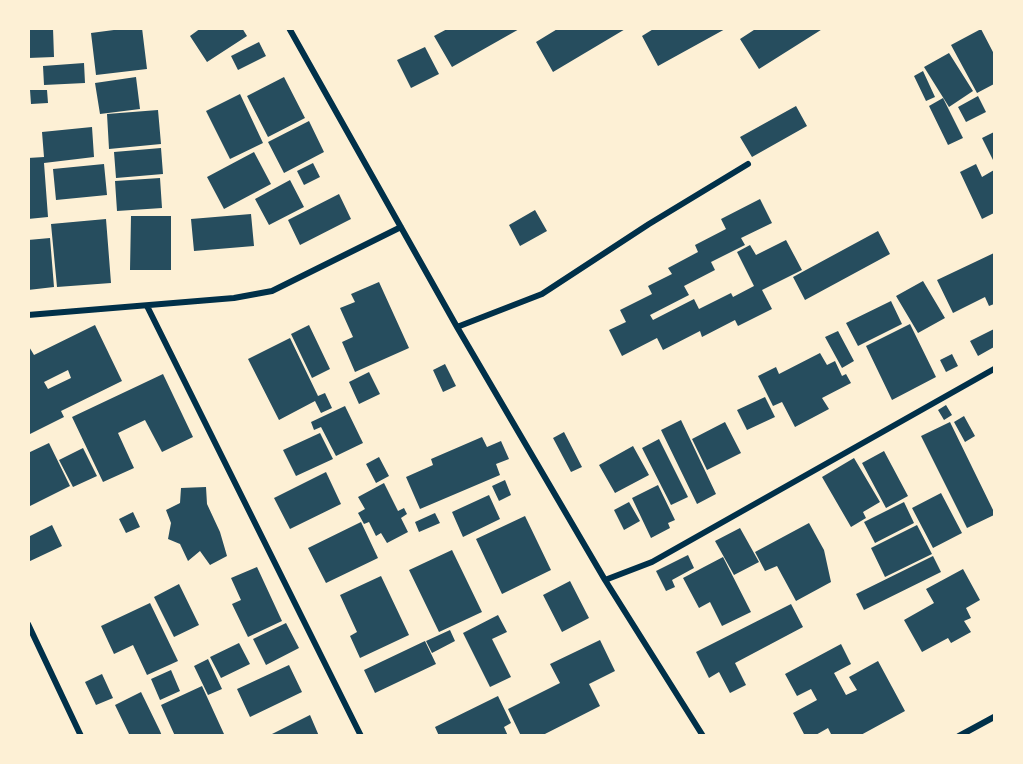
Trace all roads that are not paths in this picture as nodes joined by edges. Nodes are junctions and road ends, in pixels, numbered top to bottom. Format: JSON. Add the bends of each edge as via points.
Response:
{"nodes":[{"id":1,"x":289,"y":28,"type":"edge"},
{"id":2,"x":748,"y":164,"type":"dead end"},
{"id":3,"x":401,"y":227,"type":"junction"},
{"id":4,"x":147,"y":306,"type":"junction"},
{"id":5,"x":28,"y":315,"type":"edge"},
{"id":6,"x":457,"y":327,"type":"junction"},
{"id":7,"x":994,"y":369,"type":"edge"},
{"id":8,"x":606,"y":580,"type":"junction"},
{"id":9,"x":28,"y":624,"type":"edge"},
{"id":10,"x":994,"y":717,"type":"edge"},
{"id":11,"x":81,"y":735,"type":"edge"},
{"id":12,"x":361,"y":735,"type":"edge"},
{"id":13,"x":703,"y":735,"type":"edge"},
{"id":14,"x":959,"y":735,"type":"edge"}],
"edges":[{"from":1,"to":3,"type":"street"},
{"from":2,"to":6,"type":"street","via":[[542,294]]},
{"from":3,"to":4,"type":"street","via":[[272,291]]},
{"from":3,"to":6,"type":"street"},
{"from":4,"to":5,"type":"street"},
{"from":4,"to":12,"type":"street"},
{"from":6,"to":8,"type":"street"},
{"from":7,"to":8,"type":"street","via":[[652,562]]},
{"from":8,"to":13,"type":"street"},
{"from":9,"to":11,"type":"street"},
{"from":10,"to":14,"type":"street"}]}
